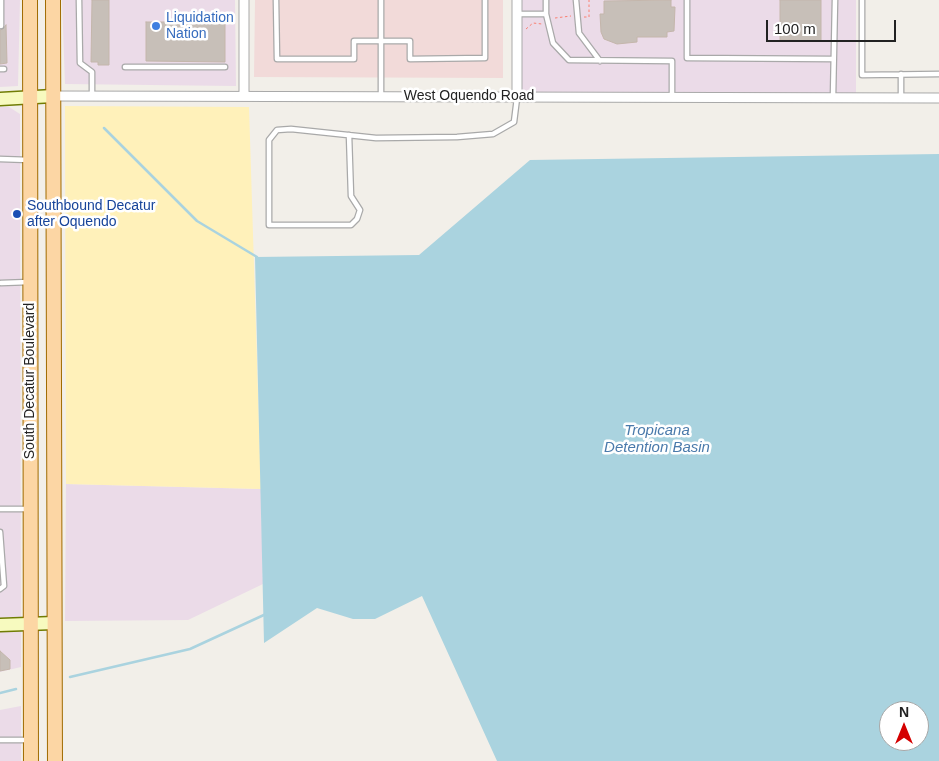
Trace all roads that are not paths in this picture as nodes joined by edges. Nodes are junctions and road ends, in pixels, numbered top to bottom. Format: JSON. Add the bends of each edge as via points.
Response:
{"nodes":[{"id":1,"x":1,"y":0,"type":"edge"},
{"id":2,"x":30,"y":0,"type":"edge"},
{"id":3,"x":53,"y":0,"type":"edge"},
{"id":4,"x":79,"y":0,"type":"edge"},
{"id":5,"x":244,"y":0,"type":"edge"},
{"id":6,"x":276,"y":0,"type":"edge"},
{"id":7,"x":381,"y":0,"type":"edge"},
{"id":8,"x":485,"y":0,"type":"edge"},
{"id":9,"x":517,"y":0,"type":"edge"},
{"id":10,"x":546,"y":0,"type":"edge"},
{"id":11,"x":576,"y":0,"type":"edge"},
{"id":12,"x":687,"y":0,"type":"edge"},
{"id":13,"x":835,"y":0,"type":"edge"},
{"id":14,"x":862,"y":0,"type":"edge"},
{"id":15,"x":517,"y":14,"type":"junction"},
{"id":16,"x":546,"y":14,"type":"junction"},
{"id":17,"x":1,"y":26,"type":"edge"},
{"id":18,"x":381,"y":41,"type":"junction"},
{"id":19,"x":833,"y":58,"type":"junction"},
{"id":20,"x":600,"y":61,"type":"junction"},
{"id":21,"x":125,"y":67,"type":"dead end"},
{"id":22,"x":224,"y":67,"type":"dead end"},
{"id":23,"x":901,"y":74,"type":"junction"},
{"id":24,"x":939,"y":74,"type":"edge"},
{"id":25,"x":53,"y":96,"type":"junction"},
{"id":26,"x":92,"y":96,"type":"junction"},
{"id":27,"x":244,"y":96,"type":"junction"},
{"id":28,"x":381,"y":96,"type":"junction"},
{"id":29,"x":517,"y":96,"type":"junction"},
{"id":30,"x":672,"y":96,"type":"junction"},
{"id":31,"x":30,"y":97,"type":"junction"},
{"id":32,"x":833,"y":97,"type":"junction"},
{"id":33,"x":901,"y":98,"type":"junction"},
{"id":34,"x":939,"y":98,"type":"edge"},
{"id":35,"x":0,"y":99,"type":"edge"},
{"id":36,"x":349,"y":135,"type":"junction"},
{"id":37,"x":0,"y":159,"type":"edge"},
{"id":38,"x":30,"y":160,"type":"junction"},
{"id":39,"x":31,"y":282,"type":"junction"},
{"id":40,"x":1,"y":283,"type":"edge"},
{"id":41,"x":30,"y":509,"type":"junction"},
{"id":42,"x":0,"y":510,"type":"edge"},
{"id":43,"x":0,"y":532,"type":"edge"},
{"id":44,"x":0,"y":589,"type":"edge"},
{"id":45,"x":30,"y":623,"type":"junction"},
{"id":46,"x":54,"y":623,"type":"junction"},
{"id":47,"x":0,"y":625,"type":"edge"},
{"id":48,"x":0,"y":740,"type":"edge"},
{"id":49,"x":31,"y":740,"type":"junction"},
{"id":50,"x":31,"y":761,"type":"edge"},
{"id":51,"x":55,"y":761,"type":"edge"}],
"edges":[{"from":1,"to":17,"type":"lane"},
{"from":2,"to":31,"type":"main road","name":"South Decatur Boulevard"},
{"from":3,"to":25,"type":"main road","name":"South Decatur Boulevard"},
{"from":4,"to":26,"type":"lane","via":[[80,63],[92,72]]},
{"from":5,"to":27,"type":"street"},
{"from":6,"to":18,"type":"lane","via":[[277,59],[354,59],[354,41]]},
{"from":7,"to":18,"type":"lane"},
{"from":8,"to":18,"type":"lane","via":[[485,58],[410,59],[410,41]]},
{"from":9,"to":15,"type":"street"},
{"from":10,"to":16,"type":"lane"},
{"from":11,"to":20,"type":"lane","via":[[579,33]]},
{"from":12,"to":19,"type":"lane","via":[[687,58]]},
{"from":13,"to":19,"type":"lane"},
{"from":14,"to":23,"type":"lane","via":[[862,75]]},
{"from":15,"to":16,"type":"lane"},
{"from":15,"to":29,"type":"street"},
{"from":16,"to":20,"type":"lane","via":[[552,43],[569,60]]},
{"from":18,"to":28,"type":"lane"},
{"from":19,"to":32,"type":"lane"},
{"from":20,"to":30,"type":"lane","via":[[672,61]]},
{"from":21,"to":22,"type":"lane"},
{"from":23,"to":24,"type":"lane"},
{"from":23,"to":33,"type":"lane"},
{"from":25,"to":26,"type":"street","name":"West Oquendo Road"},
{"from":25,"to":31,"type":"street","name":"West Oquendo Road"},
{"from":25,"to":46,"type":"main road","name":"South Decatur Boulevard"},
{"from":26,"to":27,"type":"street","name":"West Oquendo Road"},
{"from":27,"to":28,"type":"street","name":"West Oquendo Road"},
{"from":28,"to":29,"type":"street","name":"West Oquendo Road"},
{"from":29,"to":30,"type":"street","name":"West Oquendo Road"},
{"from":29,"to":36,"type":"lane","via":[[514,122],[493,134],[376,138]]},
{"from":30,"to":32,"type":"street","name":"West Oquendo Road"},
{"from":31,"to":35,"type":"street","name":"West Oquendo Road"},
{"from":31,"to":38,"type":"main road","name":"South Decatur Boulevard"},
{"from":32,"to":33,"type":"street","name":"West Oquendo Road"},
{"from":33,"to":34,"type":"street","name":"West Oquendo Road"},
{"from":36,"to":36,"type":"lane","via":[[277,130],[269,140],[269,225],[351,225],[357,219],[360,210],[351,196]]},
{"from":37,"to":38,"type":"lane"},
{"from":38,"to":39,"type":"main road","name":"South Decatur Boulevard"},
{"from":39,"to":40,"type":"lane"},
{"from":39,"to":41,"type":"main road","name":"South Decatur Boulevard"},
{"from":41,"to":42,"type":"lane"},
{"from":41,"to":45,"type":"main road","name":"South Decatur Boulevard"},
{"from":43,"to":44,"type":"lane","via":[[4,586]]},
{"from":45,"to":46,"type":"street"},
{"from":45,"to":47,"type":"street"},
{"from":45,"to":49,"type":"main road","name":"South Decatur Boulevard"},
{"from":46,"to":51,"type":"main road","name":"South Decatur Boulevard"},
{"from":48,"to":49,"type":"lane"},
{"from":49,"to":50,"type":"main road","name":"South Decatur Boulevard"}]}
